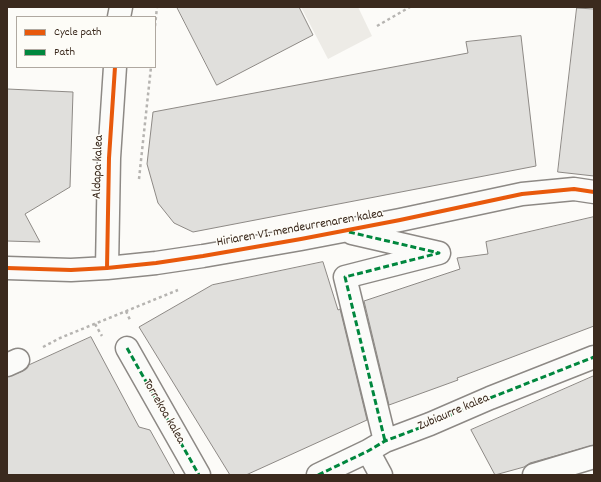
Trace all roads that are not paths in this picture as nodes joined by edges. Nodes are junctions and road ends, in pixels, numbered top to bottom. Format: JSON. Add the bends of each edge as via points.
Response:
{"nodes":[{"id":1,"x":115,"y":68,"type":"edge"},
{"id":2,"x":594,"y":192,"type":"edge"},
{"id":3,"x":345,"y":231,"type":"junction"},
{"id":4,"x":7,"y":268,"type":"edge"},
{"id":5,"x":107,"y":268,"type":"junction"},
{"id":6,"x":127,"y":348,"type":"dead end"},
{"id":7,"x":594,"y":357,"type":"edge"},
{"id":8,"x":376,"y":446,"type":"junction"},
{"id":9,"x":594,"y":457,"type":"edge"},
{"id":10,"x":199,"y":475,"type":"edge"},
{"id":11,"x":318,"y":475,"type":"edge"},
{"id":12,"x":381,"y":475,"type":"edge"},
{"id":13,"x":534,"y":475,"type":"edge"}],
"edges":[{"from":1,"to":5,"type":"street","name":"Aldapa kalea","via":[[109,158]]},
{"from":2,"to":3,"type":"street","name":"Hiriaren VI. mendeurrenaren kalea","via":[[574,189],[522,194]]},
{"from":3,"to":5,"type":"street","name":"Hiriaren VI. mendeurrenaren kalea","via":[[203,256]]},
{"from":3,"to":8,"type":"street","via":[[439,253],[344,277]]},
{"from":4,"to":5,"type":"street","name":"Hiriaren VI. mendeurrenaren kalea"},
{"from":6,"to":10,"type":"street","name":"Torrekoa kalea"},
{"from":7,"to":8,"type":"street","name":"Zubiaurre kalea"},
{"from":8,"to":11,"type":"street","name":"Zubiaurre kalea"},
{"from":8,"to":12,"type":"street"},
{"from":9,"to":13,"type":"street"}]}
